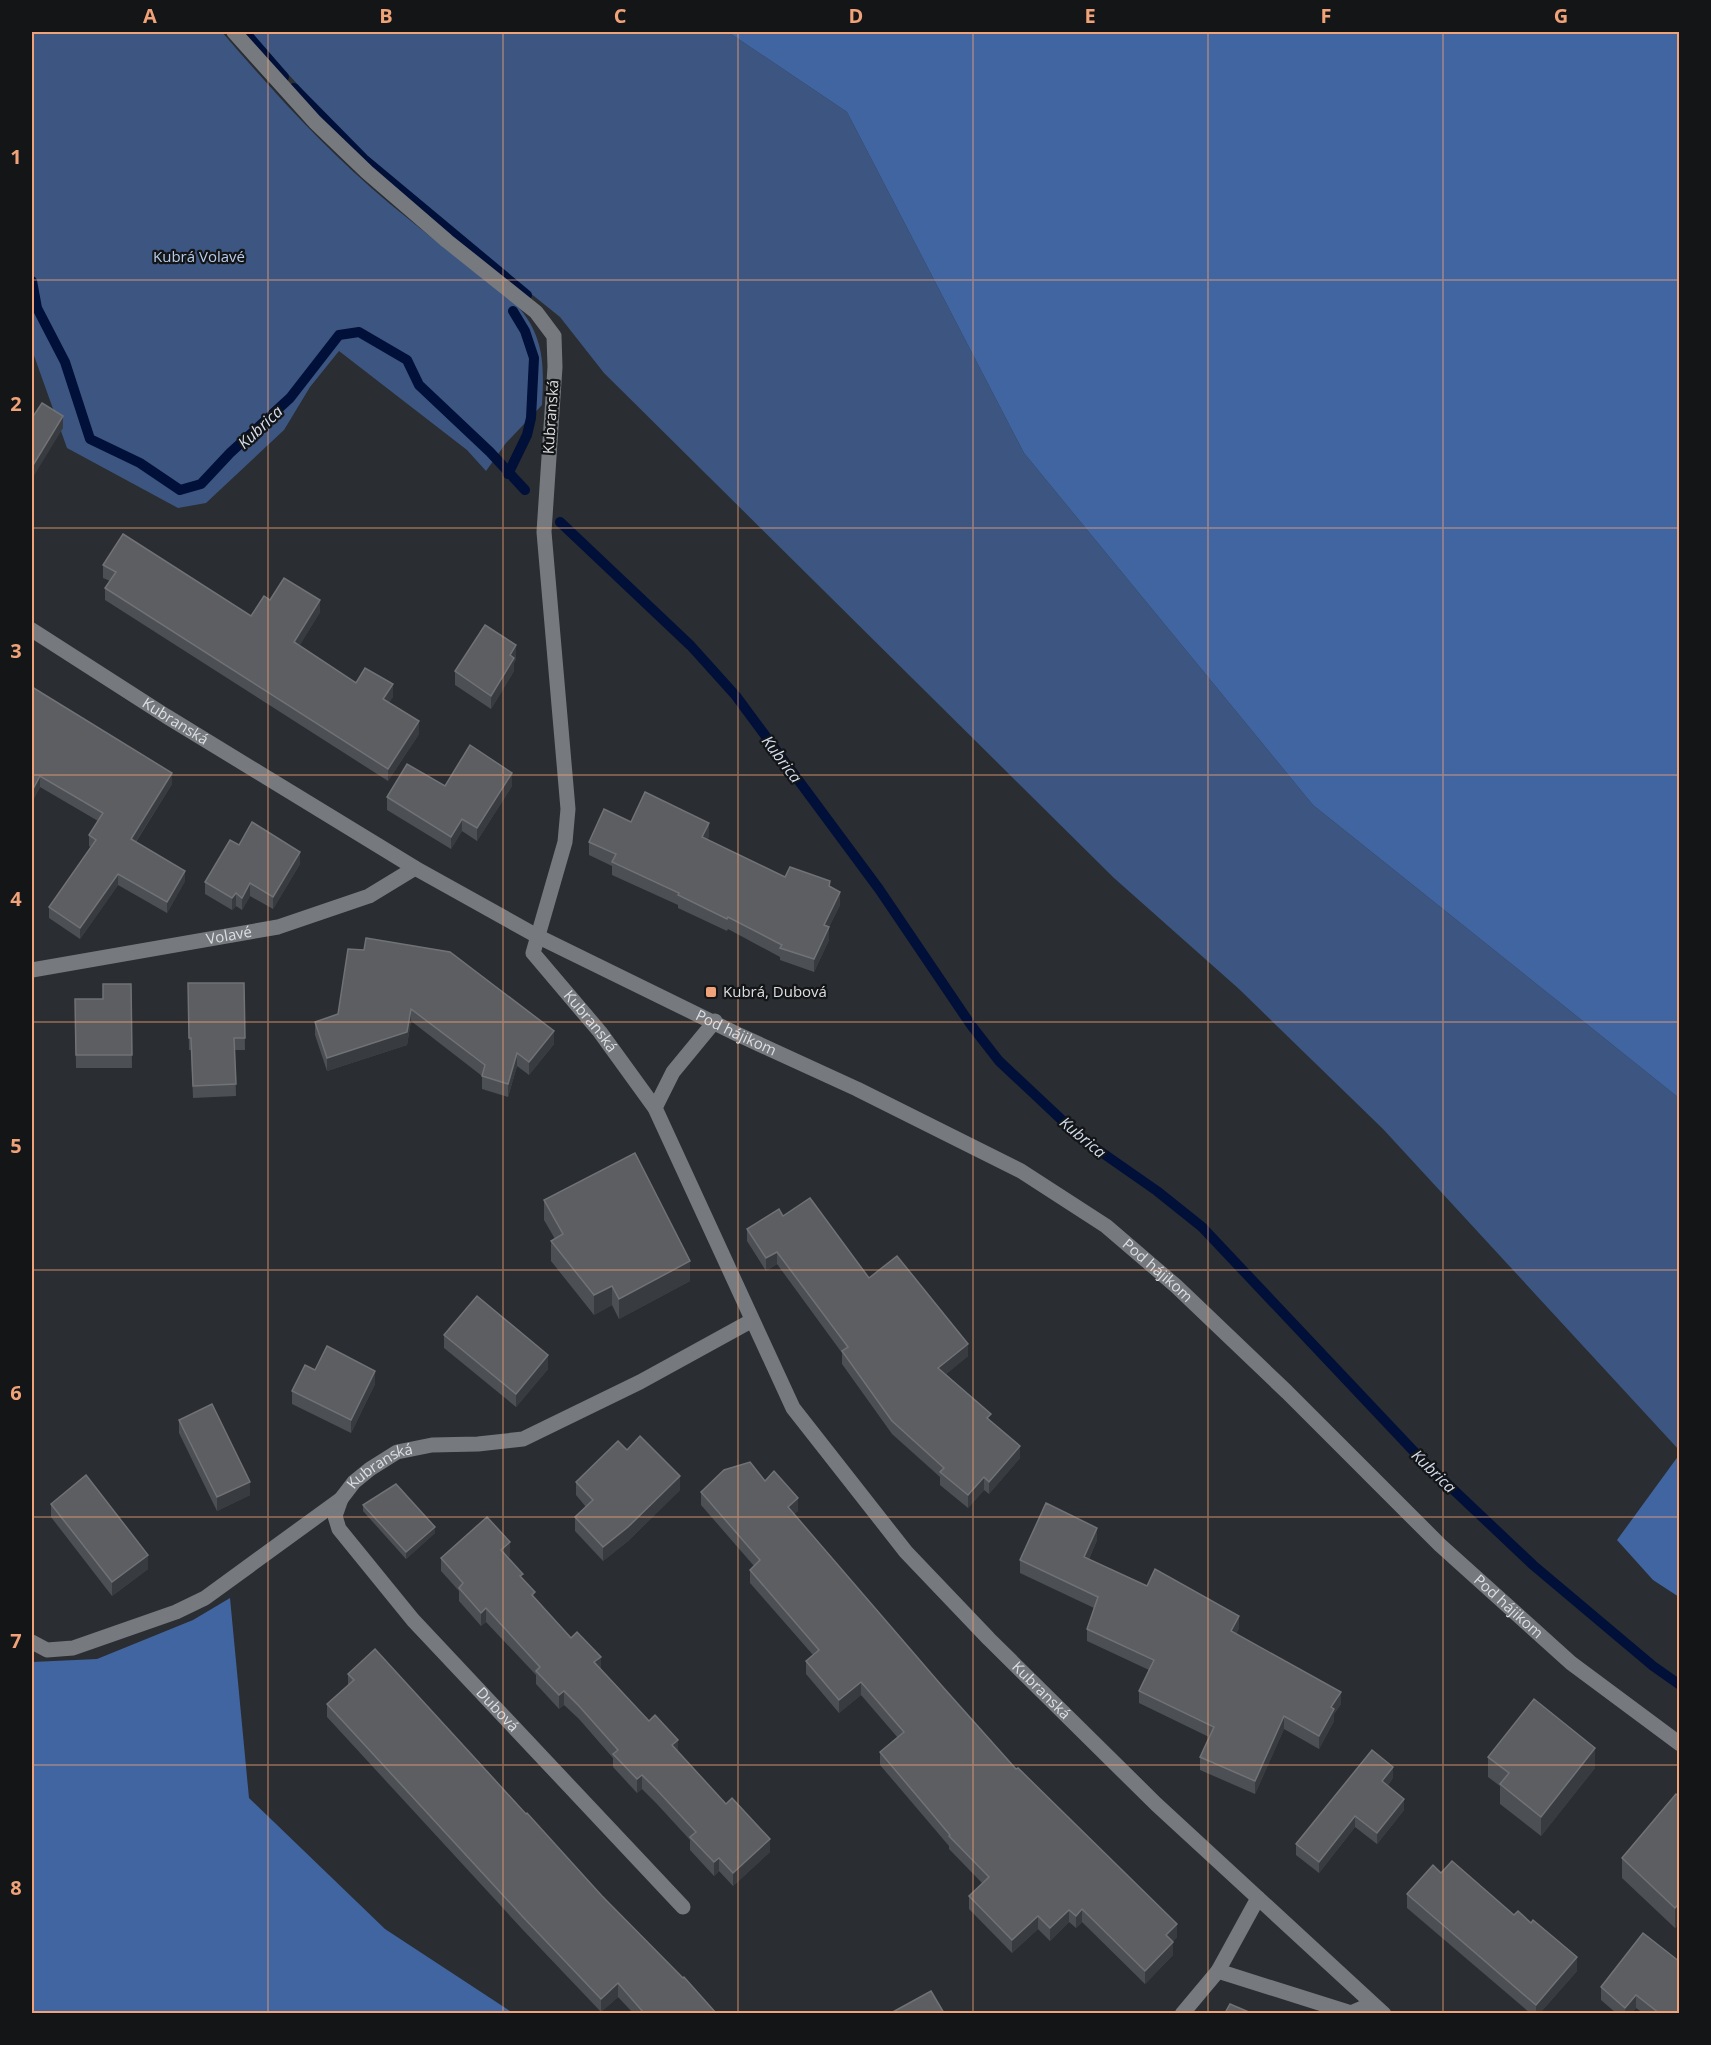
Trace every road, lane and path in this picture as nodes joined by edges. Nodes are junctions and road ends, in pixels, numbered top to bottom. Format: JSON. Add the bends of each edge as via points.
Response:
{"nodes":[{"id":1,"x":234,"y":32,"type":"edge"},
{"id":2,"x":32,"y":630,"type":"edge"},
{"id":3,"x":415,"y":868,"type":"junction"},
{"id":4,"x":537,"y":936,"type":"junction"},
{"id":5,"x":32,"y":970,"type":"edge"},
{"id":6,"x":715,"y":1021,"type":"junction"},
{"id":7,"x":655,"y":1108,"type":"junction"},
{"id":8,"x":751,"y":1321,"type":"junction"},
{"id":9,"x":341,"y":1499,"type":"junction"},
{"id":10,"x":32,"y":1642,"type":"edge"},
{"id":11,"x":1680,"y":1744,"type":"edge"},
{"id":12,"x":1258,"y":1898,"type":"junction"},
{"id":13,"x":683,"y":1907,"type":"dead end"},
{"id":14,"x":1218,"y":1971,"type":"junction"},
{"id":15,"x":1378,"y":2009,"type":"edge"},
{"id":16,"x":1182,"y":2013,"type":"edge"}],
"edges":[{"from":1,"to":4,"type":"street","name":"Kubranská","via":[[315,122],[367,172],[536,312],[554,336],[544,532],[568,810],[565,842]]},
{"from":2,"to":3,"type":"street","name":"Kubranská"},
{"from":3,"to":4,"type":"street","name":"Kubranská"},
{"from":3,"to":5,"type":"street","name":"Volavé","via":[[369,896],[278,927]]},
{"from":4,"to":6,"type":"street","name":"Pod hájikom"},
{"from":4,"to":7,"type":"street","name":"Kubranská","via":[[533,953],[600,1032]]},
{"from":6,"to":7,"type":"street","via":[[673,1072]]},
{"from":6,"to":11,"type":"street","name":"Pod hájikom","via":[[1021,1171],[1106,1226],[1185,1294],[1440,1545],[1571,1663]]},
{"from":7,"to":8,"type":"street","name":"Kubranská"},
{"from":8,"to":9,"type":"street","name":"Kubranská","via":[[640,1382],[523,1439],[432,1445],[397,1452],[354,1482]]},
{"from":8,"to":12,"type":"street","name":"Kubranská","via":[[793,1408],[906,1552],[1156,1804]]},
{"from":9,"to":10,"type":"street","name":"Kubranská","via":[[205,1598],[176,1612],[73,1648],[47,1650]]},
{"from":9,"to":13,"type":"street","name":"Dubová","via":[[335,1516],[339,1529],[413,1620]]},
{"from":12,"to":14,"type":"street"},
{"from":12,"to":15,"type":"street","name":"Kubranská"},
{"from":14,"to":15,"type":"street","via":[[1351,2013]]},
{"from":14,"to":16,"type":"street"}]}
